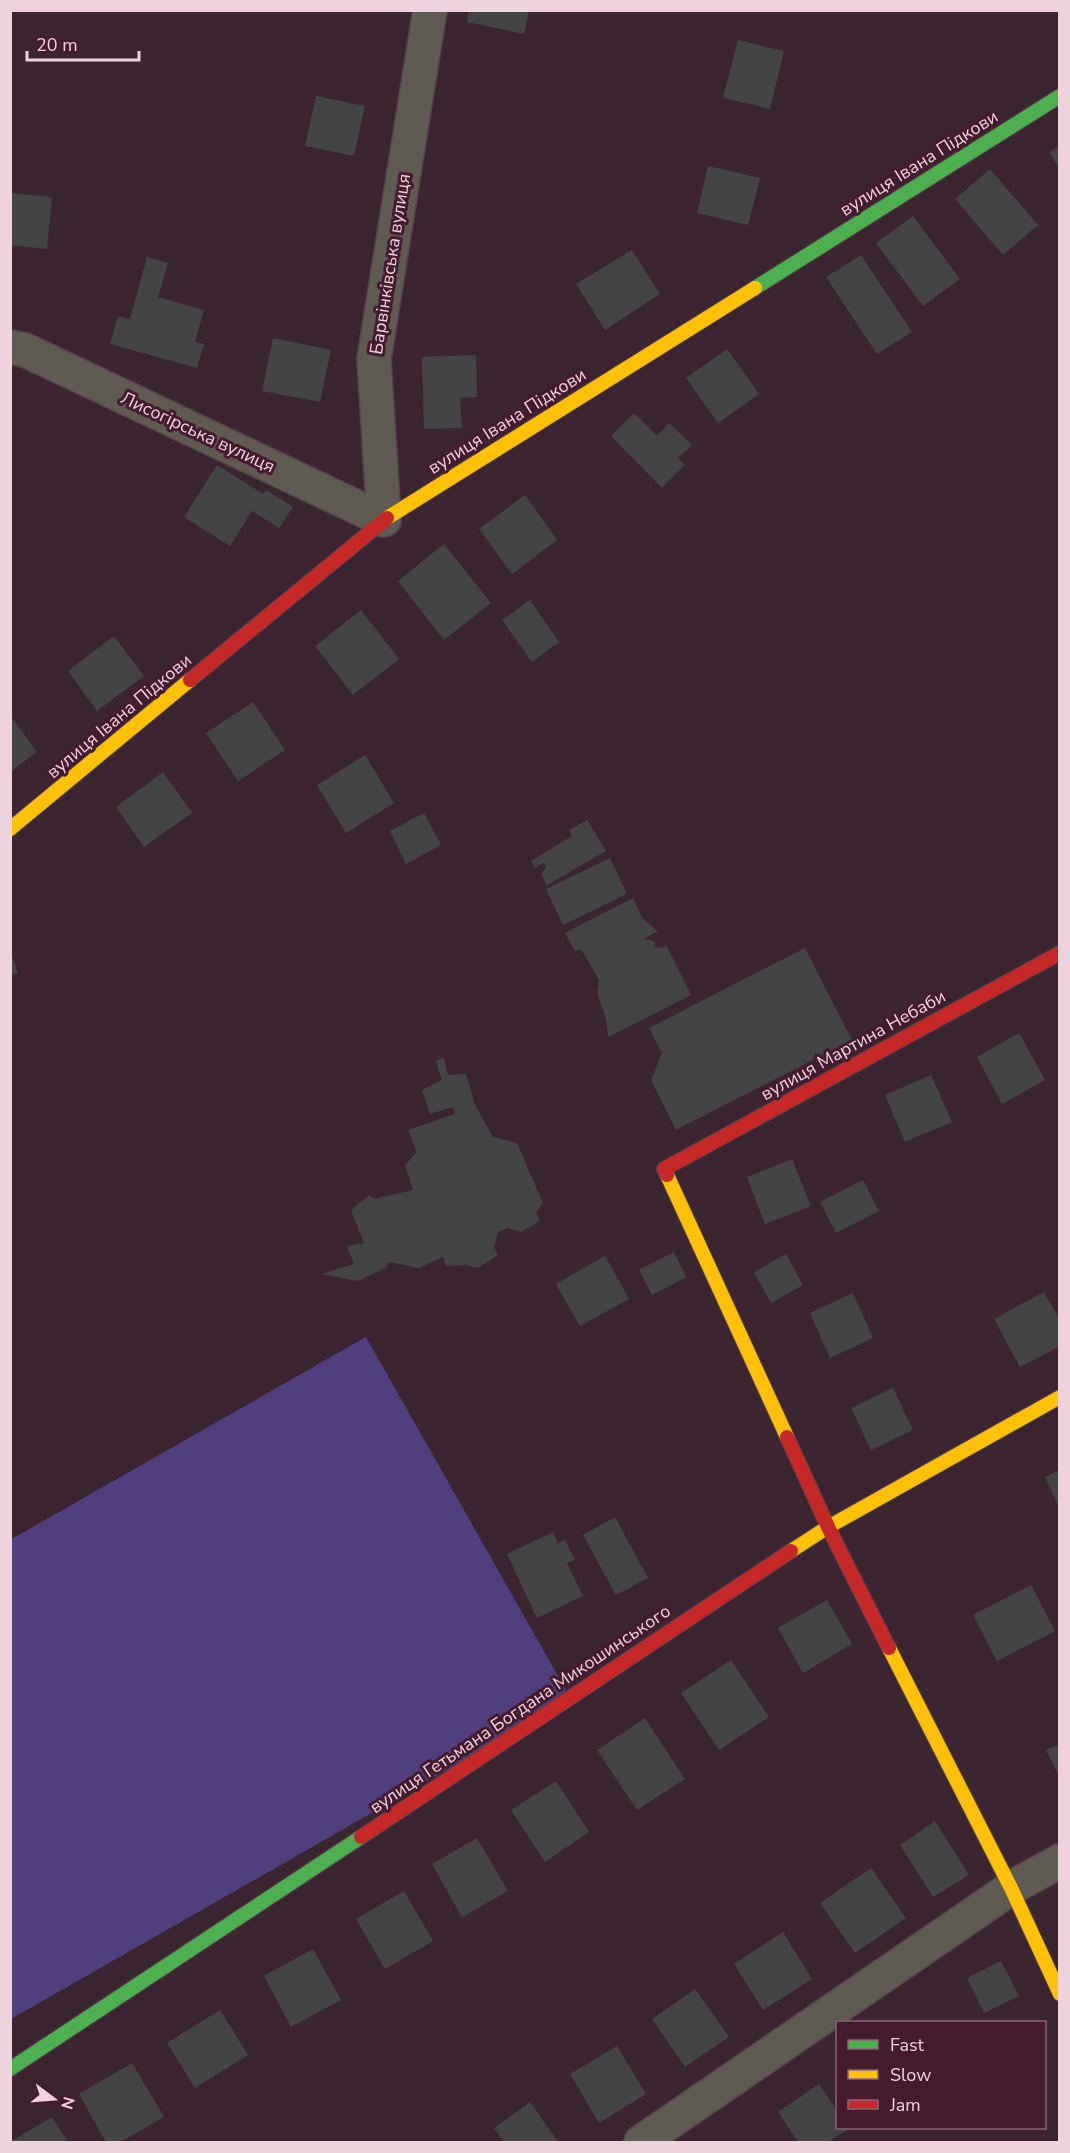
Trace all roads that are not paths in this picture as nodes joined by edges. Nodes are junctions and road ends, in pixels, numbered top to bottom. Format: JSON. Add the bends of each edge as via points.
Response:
{"nodes":[{"id":1,"x":430,"y":10,"type":"edge"},
{"id":2,"x":1059,"y":96,"type":"edge"},
{"id":3,"x":10,"y":347,"type":"edge"},
{"id":4,"x":384,"y":520,"type":"junction"},
{"id":5,"x":10,"y":829,"type":"edge"},
{"id":6,"x":1059,"y":953,"type":"edge"},
{"id":7,"x":1059,"y":1397,"type":"edge"},
{"id":8,"x":828,"y":1527,"type":"junction"},
{"id":9,"x":1059,"y":1861,"type":"edge"},
{"id":10,"x":1011,"y":1888,"type":"junction"},
{"id":11,"x":1059,"y":1994,"type":"edge"},
{"id":12,"x":10,"y":2069,"type":"edge"},
{"id":13,"x":641,"y":2142,"type":"edge"}],
"edges":[{"from":1,"to":4,"type":"street","name":"Барвінківська вулиця","via":[[374,359]]},
{"from":2,"to":4,"type":"street","name":"вулиця Івана Підкови"},
{"from":3,"to":4,"type":"street","name":"Лисогірська вулиця","via":[[26,350]]},
{"from":4,"to":5,"type":"street","name":"вулиця Івана Підкови"},
{"from":6,"to":8,"type":"street","name":"вулиця Мартина Небаби","via":[[664,1169]]},
{"from":7,"to":8,"type":"street","name":"вулиця Гетьмана Богдана Микошинського"},
{"from":8,"to":10,"type":"street"},
{"from":8,"to":12,"type":"street","name":"вулиця Гетьмана Богдана Микошинського"},
{"from":9,"to":10,"type":"street"},
{"from":10,"to":11,"type":"street"},
{"from":10,"to":13,"type":"street"}]}
